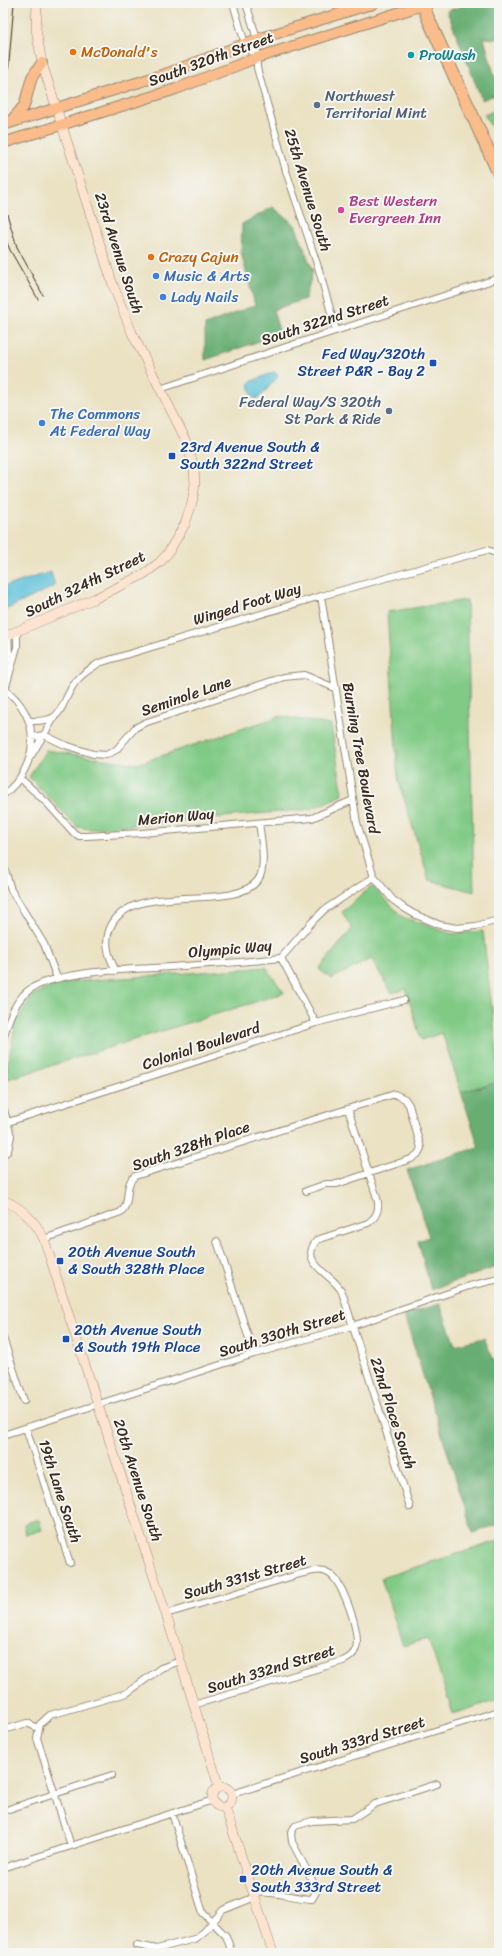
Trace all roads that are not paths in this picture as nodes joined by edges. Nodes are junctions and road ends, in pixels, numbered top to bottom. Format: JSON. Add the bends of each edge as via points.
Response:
{"nodes":[{"id":1,"x":37,"y":3,"type":"edge"},
{"id":2,"x":233,"y":3,"type":"edge"},
{"id":3,"x":246,"y":3,"type":"edge"},
{"id":4,"x":372,"y":4,"type":"edge"},
{"id":5,"x":425,"y":4,"type":"edge"},
{"id":6,"x":257,"y":40,"type":"junction"},
{"id":7,"x":245,"y":44,"type":"junction"},
{"id":8,"x":256,"y":58,"type":"junction"},
{"id":9,"x":42,"y":63,"type":"junction"},
{"id":10,"x":57,"y":108,"type":"junction"},
{"id":11,"x":6,"y":124,"type":"edge"},
{"id":12,"x":63,"y":125,"type":"junction"},
{"id":13,"x":3,"y":143,"type":"edge"},
{"id":14,"x":499,"y":174,"type":"edge"},
{"id":15,"x":499,"y":278,"type":"edge"},
{"id":16,"x":336,"y":330,"type":"junction"},
{"id":17,"x":160,"y":389,"type":"junction"},
{"id":18,"x":192,"y":503,"type":"joint"},
{"id":19,"x":499,"y":554,"type":"edge"},
{"id":20,"x":321,"y":596,"type":"junction"},
{"id":21,"x":9,"y":635,"type":"edge"},
{"id":22,"x":3,"y":674,"type":"edge"},
{"id":23,"x":335,"y":688,"type":"junction"},
{"id":24,"x":4,"y":689,"type":"edge"},
{"id":25,"x":54,"y":718,"type":"junction"},
{"id":26,"x":29,"y":721,"type":"junction"},
{"id":27,"x":44,"y":735,"type":"junction"},
{"id":28,"x":32,"y":737,"type":"junction"},
{"id":29,"x":30,"y":759,"type":"junction"},
{"id":30,"x":21,"y":779,"type":"junction"},
{"id":31,"x":3,"y":795,"type":"edge"},
{"id":32,"x":353,"y":800,"type":"junction"},
{"id":33,"x":259,"y":823,"type":"junction"},
{"id":34,"x":3,"y":863,"type":"edge"},
{"id":35,"x":374,"y":877,"type":"junction"},
{"id":36,"x":499,"y":920,"type":"edge"},
{"id":37,"x":281,"y":958,"type":"junction"},
{"id":38,"x":116,"y":971,"type":"junction"},
{"id":39,"x":57,"y":978,"type":"junction"},
{"id":40,"x":404,"y":1000,"type":"dead end"},
{"id":41,"x":316,"y":1023,"type":"junction"},
{"id":42,"x":3,"y":1040,"type":"edge"},
{"id":43,"x":3,"y":1106,"type":"edge"},
{"id":44,"x":348,"y":1109,"type":"junction"},
{"id":45,"x":8,"y":1122,"type":"junction"},
{"id":46,"x":3,"y":1155,"type":"edge"},
{"id":47,"x":369,"y":1174,"type":"junction"},
{"id":48,"x":306,"y":1191,"type":"dead end"},
{"id":49,"x":3,"y":1200,"type":"edge"},
{"id":50,"x":44,"y":1239,"type":"junction"},
{"id":51,"x":217,"y":1241,"type":"dead end"},
{"id":52,"x":499,"y":1279,"type":"edge"},
{"id":53,"x":352,"y":1326,"type":"junction"},
{"id":54,"x":3,"y":1338,"type":"edge"},
{"id":55,"x":254,"y":1354,"type":"junction"},
{"id":56,"x":24,"y":1401,"type":"dead end"},
{"id":57,"x":98,"y":1403,"type":"junction"},
{"id":58,"x":26,"y":1428,"type":"junction"},
{"id":59,"x":3,"y":1435,"type":"edge"},
{"id":60,"x":410,"y":1508,"type":"dead end"},
{"id":61,"x":70,"y":1563,"type":"dead end"},
{"id":62,"x":166,"y":1614,"type":"junction"},
{"id":63,"x":354,"y":1653,"type":"joint"},
{"id":64,"x":180,"y":1661,"type":"junction"},
{"id":65,"x":193,"y":1705,"type":"junction"},
{"id":66,"x":499,"y":1711,"type":"edge"},
{"id":67,"x":38,"y":1728,"type":"junction"},
{"id":68,"x":3,"y":1730,"type":"edge"},
{"id":69,"x":112,"y":1775,"type":"dead end"},
{"id":70,"x":437,"y":1784,"type":"dead end"},
{"id":71,"x":219,"y":1787,"type":"junction"},
{"id":72,"x":55,"y":1793,"type":"junction"},
{"id":73,"x":232,"y":1794,"type":"junction"},
{"id":74,"x":213,"y":1800,"type":"junction"},
{"id":75,"x":225,"y":1807,"type":"junction"},
{"id":76,"x":9,"y":1809,"type":"dead end"},
{"id":77,"x":172,"y":1813,"type":"junction"},
{"id":78,"x":71,"y":1846,"type":"junction"},
{"id":79,"x":3,"y":1868,"type":"edge"},
{"id":80,"x":254,"y":1895,"type":"junction"},
{"id":81,"x":212,"y":1923,"type":"junction"},
{"id":82,"x":137,"y":1945,"type":"dead end"},
{"id":83,"x":232,"y":1953,"type":"edge"},
{"id":84,"x":273,"y":1953,"type":"edge"}],
"edges":[{"from":1,"to":9,"type":"street","name":"23rd Avenue South","via":[[36,29]]},
{"from":2,"to":7,"type":"street"},
{"from":3,"to":6,"type":"street"},
{"from":4,"to":6,"type":"main road","name":"South 320th Street"},
{"from":5,"to":8,"type":"main road","name":"South 320th Street"},
{"from":5,"to":14,"type":"highway"},
{"from":6,"to":7,"type":"main road","name":"South 320th Street"},
{"from":6,"to":8,"type":"street"},
{"from":7,"to":8,"type":"street"},
{"from":7,"to":10,"type":"main road","name":"South 320th Street","via":[[168,73]]},
{"from":8,"to":12,"type":"main road","name":"South 320th Street","via":[[176,89]]},
{"from":8,"to":16,"type":"street","name":"25th Avenue South","via":[[286,171]]},
{"from":9,"to":10,"type":"street","name":"23rd Avenue South"},
{"from":9,"to":11,"type":"main road","via":[[32,77],[24,106]]},
{"from":10,"to":11,"type":"main road","name":"South 320th Street"},
{"from":10,"to":12,"type":"street","name":"23rd Avenue South"},
{"from":12,"to":13,"type":"main road","name":"South 320th Street"},
{"from":12,"to":17,"type":"street","name":"23rd Avenue South","via":[[118,300]]},
{"from":15,"to":16,"type":"street","name":"South 322nd Street"},
{"from":16,"to":17,"type":"street","name":"South 322nd Street"},
{"from":17,"to":18,"type":"street","name":"23rd Avenue South","via":[[182,430],[191,455],[195,484]]},
{"from":18,"to":21,"type":"street","name":"South 324th Street","via":[[186,524],[168,553],[144,574],[54,617]]},
{"from":19,"to":20,"type":"street","name":"Winged Foot Way","via":[[487,550]]},
{"from":20,"to":23,"type":"street","name":"Burning Tree Boulevard"},
{"from":20,"to":25,"type":"street","name":"Winged Foot Way","via":[[99,663],[79,677],[65,704]]},
{"from":21,"to":22,"type":"street","via":[[9,653]]},
{"from":21,"to":24,"type":"street","via":[[17,647]]},
{"from":23,"to":27,"type":"street","name":"Seminole Lane","via":[[304,675],[284,677],[144,723],[135,728],[116,750],[106,755],[93,754],[65,745]]},
{"from":23,"to":32,"type":"street","name":"Burning Tree Boulevard"},
{"from":24,"to":26,"type":"street","via":[[18,702]]},
{"from":25,"to":26,"type":"street","via":[[44,722]]},
{"from":25,"to":27,"type":"street","name":"Winged Foot Way"},
{"from":26,"to":28,"type":"street"},
{"from":27,"to":28,"type":"street"},
{"from":27,"to":29,"type":"street","name":"Winged Foot Way"},
{"from":28,"to":29,"type":"street"},
{"from":29,"to":30,"type":"street"},
{"from":30,"to":31,"type":"street"},
{"from":30,"to":33,"type":"street","name":"Merion Way","via":[[79,836]]},
{"from":32,"to":33,"type":"street","name":"Merion Way","via":[[312,818]]},
{"from":32,"to":35,"type":"street","name":"Burning Tree Boulevard","via":[[357,823]]},
{"from":33,"to":38,"type":"street","via":[[262,848],[259,879],[240,892],[143,902],[122,911],[109,929],[107,939],[108,951]]},
{"from":34,"to":39,"type":"street","via":[[11,890],[44,944]]},
{"from":35,"to":36,"type":"street","name":"Burning Tree Boulevard","via":[[393,900],[404,908],[440,924],[457,928]]},
{"from":35,"to":37,"type":"street","name":"Olympic Way","via":[[324,910]]},
{"from":37,"to":38,"type":"street","name":"Olympic Way"},
{"from":37,"to":41,"type":"street"},
{"from":38,"to":39,"type":"street","name":"Olympic Way"},
{"from":39,"to":42,"type":"street","name":"Olympic Way","via":[[38,985],[24,995],[11,1016]]},
{"from":40,"to":41,"type":"street","name":"Colonial Boulevard"},
{"from":41,"to":45,"type":"street","name":"Colonial Boulevard"},
{"from":43,"to":45,"type":"street"},
{"from":44,"to":47,"type":"street"},
{"from":44,"to":47,"type":"street","name":"South 328th Place","via":[[395,1094],[405,1099],[409,1105],[421,1148],[418,1154]]},
{"from":44,"to":50,"type":"street","name":"South 328th Place","via":[[135,1176],[129,1182],[127,1204],[122,1212]]},
{"from":45,"to":46,"type":"street","via":[[11,1143]]},
{"from":47,"to":48,"type":"street"},
{"from":47,"to":53,"type":"street","name":"22nd Place South","via":[[378,1201],[377,1213],[371,1221],[320,1237],[312,1248],[313,1261],[317,1268],[339,1286]]},
{"from":49,"to":50,"type":"street","name":"20th Avenue South","via":[[29,1216]]},
{"from":50,"to":57,"type":"street","name":"20th Avenue South"},
{"from":51,"to":55,"type":"street"},
{"from":52,"to":53,"type":"street","name":"South 330th Street","via":[[469,1286]]},
{"from":53,"to":55,"type":"street","name":"South 330th Street"},
{"from":53,"to":60,"type":"street","name":"22nd Place South"},
{"from":54,"to":56,"type":"street"},
{"from":55,"to":57,"type":"street","name":"South 330th Street"},
{"from":57,"to":58,"type":"street","name":"South 330th Street"},
{"from":57,"to":62,"type":"street","name":"20th Avenue South"},
{"from":58,"to":59,"type":"street","name":"South 330th Street"},
{"from":58,"to":61,"type":"street","name":"19th Lane South"},
{"from":62,"to":63,"type":"street","name":"South 331st Street","via":[[315,1570],[330,1574],[343,1592],[355,1629],[357,1643]]},
{"from":62,"to":64,"type":"street","name":"20th Avenue South"},
{"from":63,"to":65,"type":"street","name":"South 332nd Street","via":[[336,1664]]},
{"from":64,"to":65,"type":"street","name":"20th Avenue South"},
{"from":64,"to":67,"type":"street","via":[[161,1668],[127,1693],[50,1716],[43,1720]]},
{"from":65,"to":71,"type":"street","name":"20th Avenue South"},
{"from":66,"to":73,"type":"street","name":"South 333rd Street"},
{"from":67,"to":68,"type":"street","via":[[27,1723]]},
{"from":67,"to":72,"type":"street","via":[[37,1738]]},
{"from":69,"to":72,"type":"street"},
{"from":70,"to":80,"type":"street","via":[[375,1804],[352,1819],[312,1821],[295,1826],[291,1833],[292,1842],[311,1877],[316,1892],[312,1899],[267,1891]]},
{"from":71,"to":73,"type":"street","via":[[226,1788]]},
{"from":71,"to":74,"type":"street","via":[[214,1792]]},
{"from":72,"to":76,"type":"street"},
{"from":72,"to":78,"type":"street"},
{"from":73,"to":75,"type":"street","via":[[231,1802]]},
{"from":74,"to":75,"type":"street","via":[[218,1806]]},
{"from":74,"to":77,"type":"street"},
{"from":75,"to":80,"type":"street"},
{"from":77,"to":78,"type":"street"},
{"from":77,"to":81,"type":"street","via":[[202,1910]]},
{"from":78,"to":79,"type":"street"},
{"from":80,"to":81,"type":"street","via":[[224,1910]]},
{"from":80,"to":84,"type":"street"},
{"from":81,"to":82,"type":"street","via":[[194,1939],[167,1947],[152,1949]]},
{"from":81,"to":83,"type":"street","via":[[226,1936]]}]}
